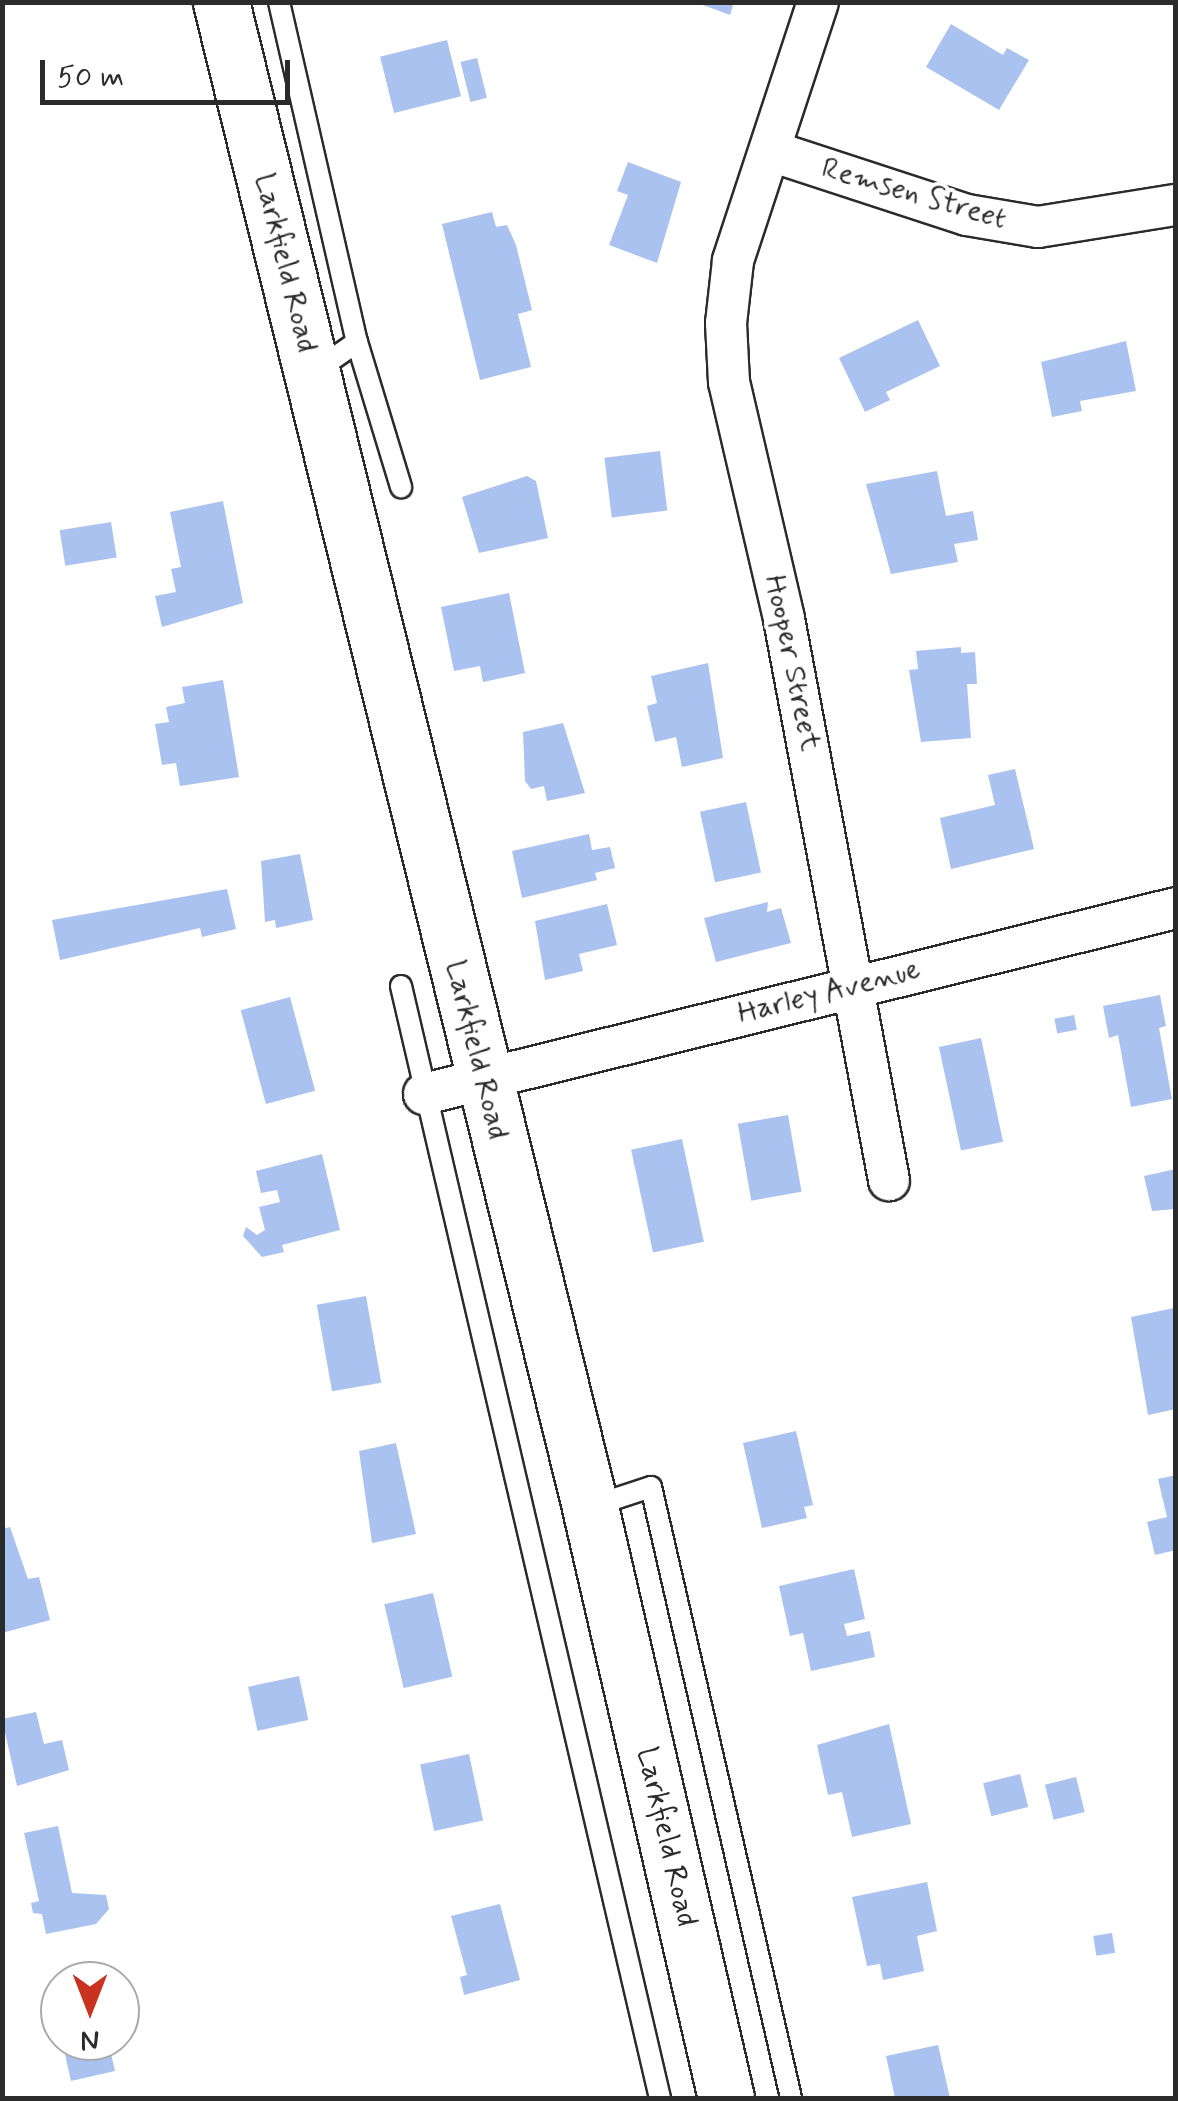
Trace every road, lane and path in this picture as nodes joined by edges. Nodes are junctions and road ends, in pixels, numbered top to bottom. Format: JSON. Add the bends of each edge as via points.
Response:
{"nodes":[{"id":1,"x":221,"y":2,"type":"edge"},
{"id":2,"x":279,"y":2,"type":"edge"},
{"id":3,"x":818,"y":2,"type":"edge"},
{"id":4,"x":771,"y":152,"type":"junction"},
{"id":5,"x":1176,"y":205,"type":"edge"},
{"id":6,"x":357,"y":342,"type":"junction"},
{"id":7,"x":313,"y":374,"type":"junction"},
{"id":8,"x":401,"y":487,"type":"dead end"},
{"id":9,"x":1176,"y":908,"type":"edge"},
{"id":10,"x":856,"y":985,"type":"junction"},
{"id":11,"x":401,"y":986,"type":"dead end"},
{"id":12,"x":482,"y":1079,"type":"junction"},
{"id":13,"x":424,"y":1094,"type":"junction"},
{"id":14,"x":888,"y":1180,"type":"dead end"},
{"id":15,"x":590,"y":1507,"type":"junction"},
{"id":16,"x":660,"y":2098,"type":"edge"},
{"id":17,"x":726,"y":2098,"type":"edge"},
{"id":18,"x":791,"y":2098,"type":"edge"}],
"edges":[{"from":1,"to":7,"type":"main road","name":"Larkfield Road"},
{"from":2,"to":6,"type":"lane"},
{"from":3,"to":4,"type":"street","name":"Hooper Street"},
{"from":4,"to":5,"type":"street","name":"Remsen Street","via":[[967,215],[1038,228]]},
{"from":4,"to":10,"type":"street","name":"Hooper Street","via":[[732,261],[729,382]]},
{"from":6,"to":7,"type":"lane"},
{"from":6,"to":8,"type":"lane"},
{"from":7,"to":12,"type":"main road","name":"Larkfield Road"},
{"from":9,"to":10,"type":"street","name":"Harley Avenue"},
{"from":10,"to":12,"type":"street","name":"Harley Avenue"},
{"from":10,"to":14,"type":"street","name":"Hooper Street"},
{"from":11,"to":13,"type":"lane"},
{"from":12,"to":13,"type":"street","name":"Harley Avenue"},
{"from":12,"to":15,"type":"main road","name":"Larkfield Road"},
{"from":13,"to":16,"type":"lane"},
{"from":15,"to":17,"type":"main road","name":"Larkfield Road"},
{"from":15,"to":18,"type":"lane","via":[[651,1487]]}]}
